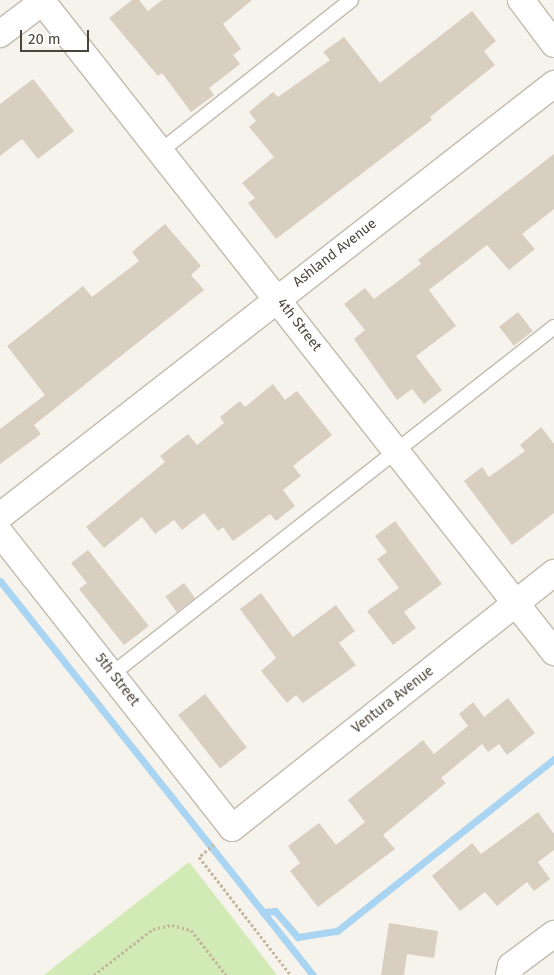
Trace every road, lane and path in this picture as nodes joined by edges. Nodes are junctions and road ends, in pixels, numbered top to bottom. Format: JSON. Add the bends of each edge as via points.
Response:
{"nodes":[{"id":1,"x":43,"y":0,"type":"edge"},
{"id":2,"x":351,"y":0,"type":"edge"},
{"id":3,"x":521,"y":0,"type":"edge"},
{"id":4,"x":0,"y":34,"type":"edge"},
{"id":5,"x":554,"y":44,"type":"edge"},
{"id":6,"x":554,"y":84,"type":"edge"},
{"id":7,"x":162,"y":150,"type":"junction"},
{"id":8,"x":278,"y":298,"type":"junction"},
{"id":9,"x":554,"y":327,"type":"edge"},
{"id":10,"x":397,"y":450,"type":"junction"},
{"id":11,"x":0,"y":516,"type":"edge"},
{"id":12,"x":0,"y":533,"type":"edge"},
{"id":13,"x":554,"y":573,"type":"edge"},
{"id":14,"x":515,"y":604,"type":"junction"},
{"id":15,"x":554,"y":652,"type":"edge"},
{"id":16,"x":112,"y":674,"type":"junction"},
{"id":17,"x":232,"y":828,"type":"joint"},
{"id":18,"x":199,"y":857,"type":"dead end"},
{"id":19,"x":554,"y":934,"type":"edge"},
{"id":20,"x":510,"y":970,"type":"edge"},
{"id":21,"x":94,"y":975,"type":"edge"},
{"id":22,"x":226,"y":975,"type":"edge"},
{"id":23,"x":291,"y":975,"type":"edge"}],
"edges":[{"from":1,"to":4,"type":"street"},
{"from":1,"to":7,"type":"street","name":"4th Street"},
{"from":2,"to":7,"type":"lane"},
{"from":3,"to":5,"type":"street"},
{"from":6,"to":8,"type":"street","name":"Ashland Avenue"},
{"from":7,"to":8,"type":"street","name":"4th Street"},
{"from":8,"to":10,"type":"street","name":"4th Street"},
{"from":8,"to":11,"type":"street","name":"Ashland Avenue"},
{"from":9,"to":10,"type":"lane"},
{"from":10,"to":14,"type":"street","name":"4th Street"},
{"from":10,"to":16,"type":"lane"},
{"from":12,"to":16,"type":"street","name":"5th Street"},
{"from":13,"to":14,"type":"street","name":"Ventura Avenue"},
{"from":14,"to":15,"type":"street","name":"4th Street"},
{"from":14,"to":17,"type":"street","name":"Ventura Avenue"},
{"from":16,"to":17,"type":"street","name":"5th Street"},
{"from":18,"to":23,"type":"path"},
{"from":19,"to":20,"type":"street"},
{"from":21,"to":22,"type":"path","via":[[153,929],[172,924],[190,930]]}]}
